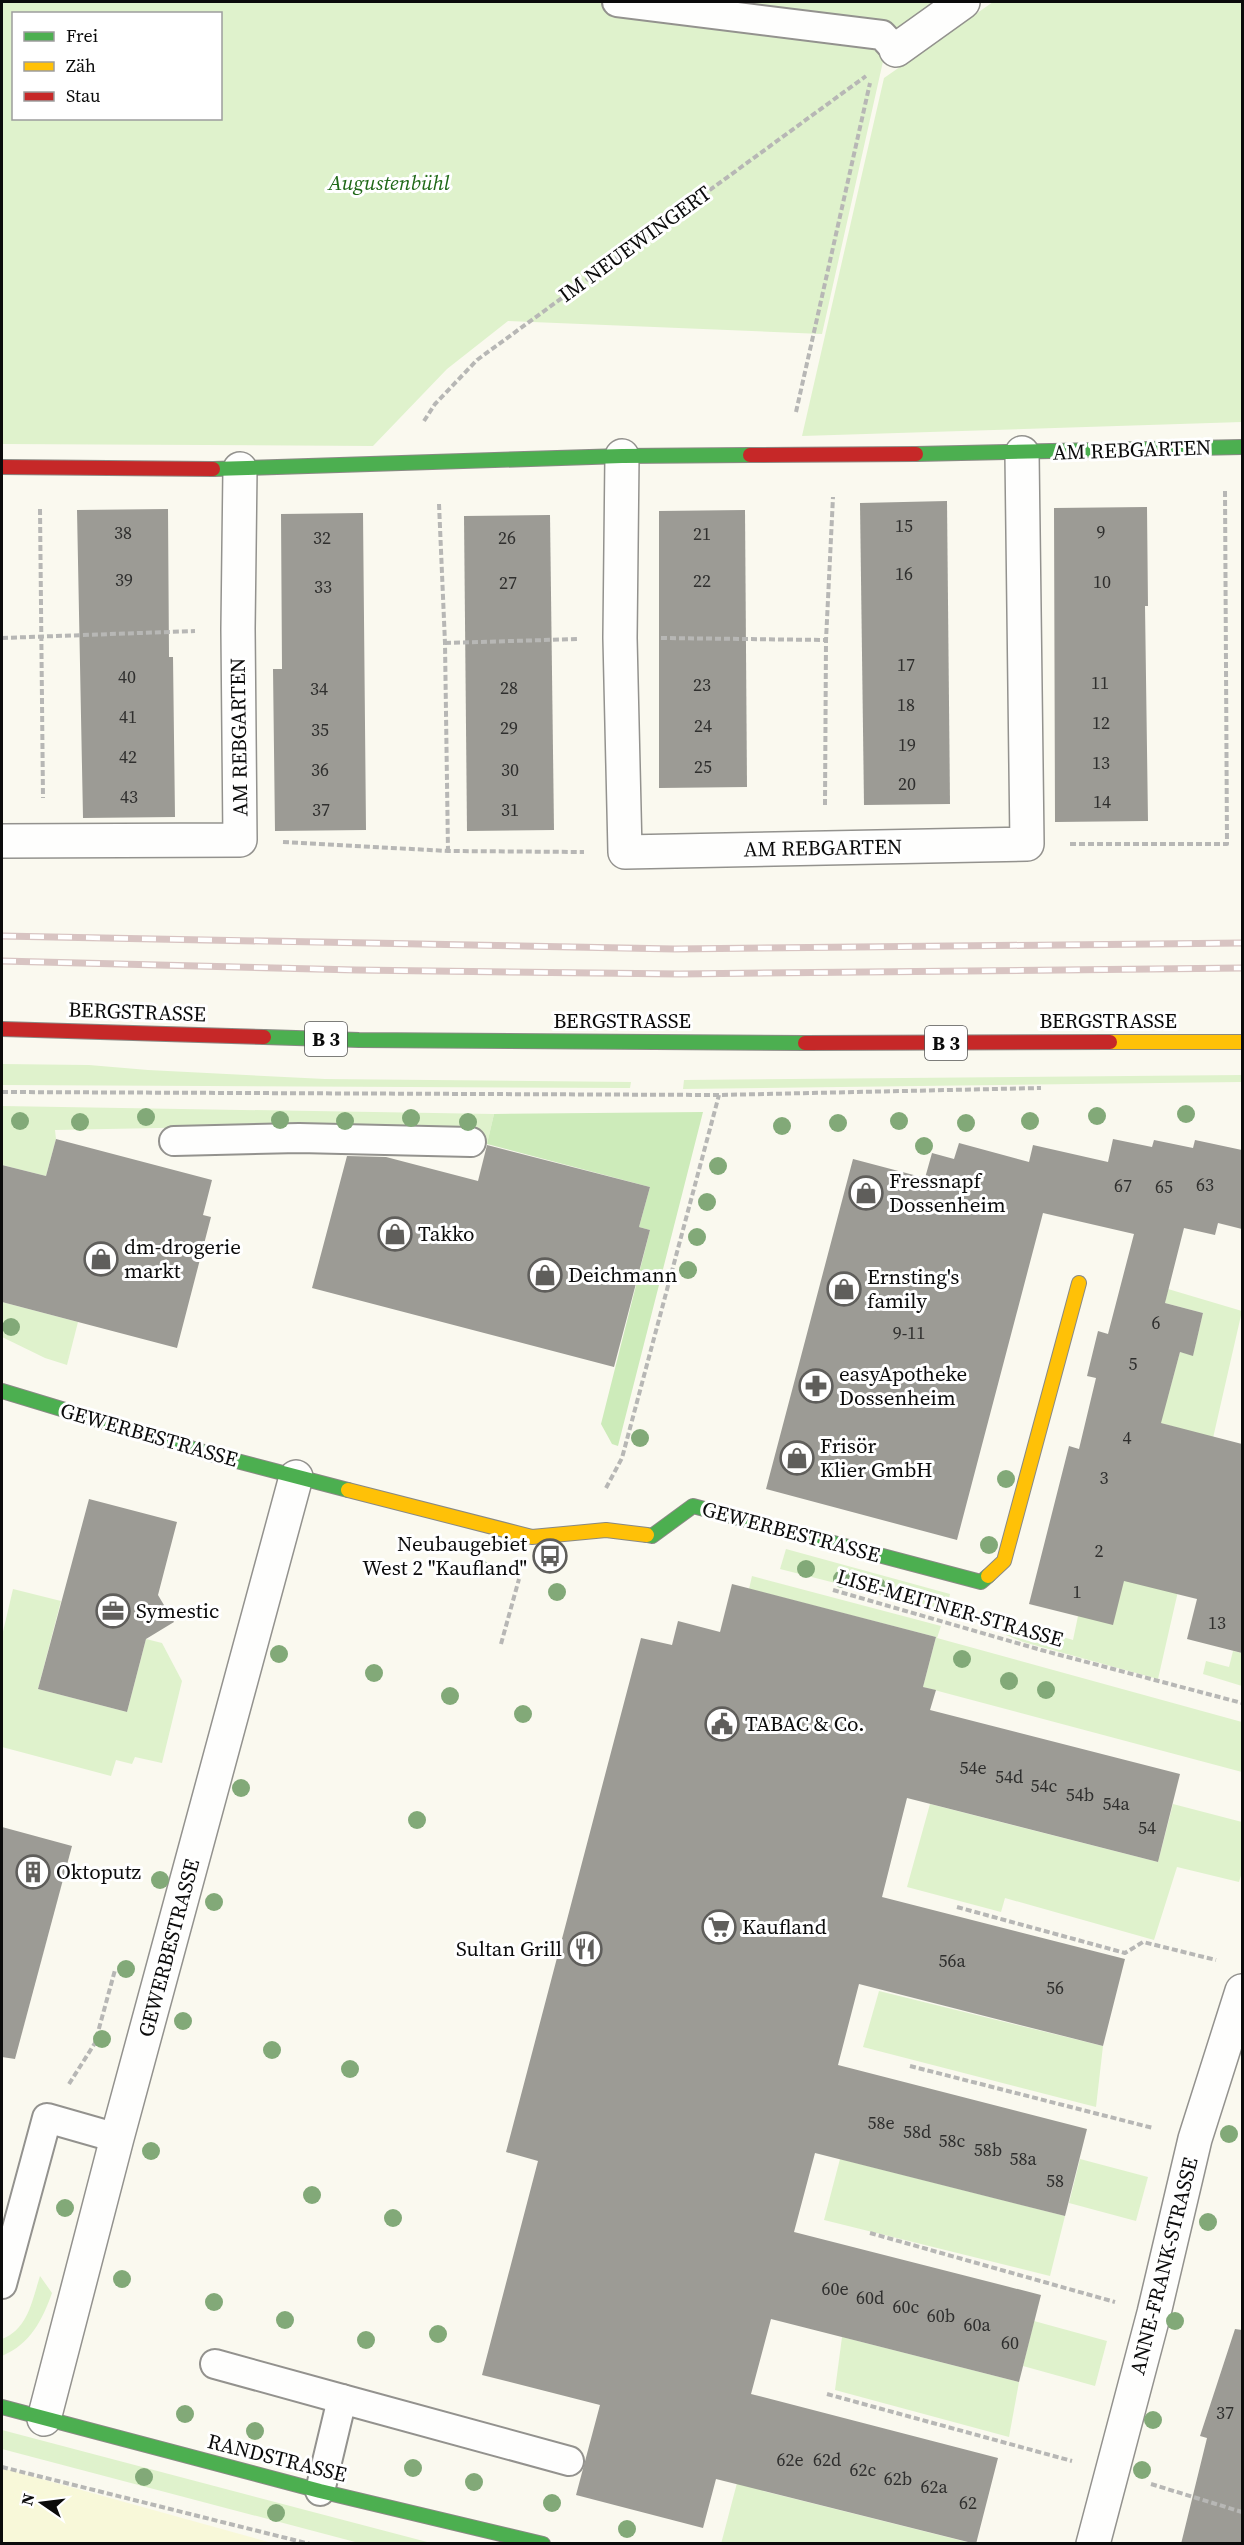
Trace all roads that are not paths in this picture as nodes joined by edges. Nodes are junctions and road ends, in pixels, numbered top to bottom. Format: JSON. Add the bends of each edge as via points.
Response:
{"nodes":[{"id":1,"x":617,"y":2,"type":"edge"},
{"id":2,"x":963,"y":2,"type":"edge"},
{"id":3,"x":885,"y":60,"type":"joint"},
{"id":4,"x":1242,"y":447,"type":"edge"},
{"id":5,"x":1022,"y":453,"type":"junction"},
{"id":6,"x":622,"y":456,"type":"junction"},
{"id":7,"x":2,"y":467,"type":"edge"},
{"id":8,"x":240,"y":469,"type":"junction"},
{"id":9,"x":2,"y":841,"type":"edge"},
{"id":10,"x":2,"y":1029,"type":"edge"},
{"id":11,"x":1242,"y":1042,"type":"edge"},
{"id":12,"x":174,"y":1141,"type":"dead end"},
{"id":13,"x":471,"y":1142,"type":"dead end"},
{"id":14,"x":1079,"y":1283,"type":"dead end"},
{"id":15,"x":2,"y":1391,"type":"edge"},
{"id":16,"x":296,"y":1477,"type":"junction"},
{"id":17,"x":1242,"y":1991,"type":"edge"},
{"id":18,"x":117,"y":2138,"type":"junction"},
{"id":19,"x":2,"y":2284,"type":"edge"},
{"id":20,"x":215,"y":2364,"type":"dead end"},
{"id":21,"x":342,"y":2399,"type":"junction"},
{"id":22,"x":2,"y":2407,"type":"edge"},
{"id":23,"x":44,"y":2419,"type":"junction"},
{"id":24,"x":569,"y":2461,"type":"dead end"},
{"id":25,"x":320,"y":2491,"type":"junction"},
{"id":26,"x":543,"y":2544,"type":"edge"},
{"id":27,"x":1093,"y":2544,"type":"edge"}],
"edges":[{"from":1,"to":3,"type":"lane","via":[[882,35]]},
{"from":2,"to":3,"type":"street"},
{"from":4,"to":5,"type":"street","name":"AM REBGARTEN"},
{"from":5,"to":6,"type":"street","name":"AM REBGARTEN"},
{"from":5,"to":6,"type":"street","name":"AM REBGARTEN","via":[[1028,844],[625,852],[620,638]]},
{"from":6,"to":8,"type":"street","name":"AM REBGARTEN"},
{"from":7,"to":8,"type":"street","name":"AM REBGARTEN"},
{"from":8,"to":9,"type":"street","name":"AM REBGARTEN","via":[[240,840]]},
{"from":10,"to":11,"type":"street","name":"BERGSTRASSE","number":"B 3","via":[[371,1041]]},
{"from":12,"to":13,"type":"lane","via":[[299,1138]]},
{"from":14,"to":16,"type":"street","name":"GEWERBESTRASSE","via":[[1004,1561],[981,1582],[693,1506],[652,1536],[606,1530],[532,1536]]},
{"from":15,"to":16,"type":"street","name":"GEWERBESTRASSE"},
{"from":16,"to":18,"type":"street","name":"GEWERBESTRASSE"},
{"from":17,"to":27,"type":"street","name":"ANNE-FRANK-STRASSE","via":[[1195,2139]]},
{"from":18,"to":19,"type":"lane","via":[[47,2118]]},
{"from":18,"to":23,"type":"street","name":"GEWERBESTRASSE"},
{"from":20,"to":21,"type":"lane"},
{"from":21,"to":24,"type":"lane"},
{"from":21,"to":25,"type":"lane"},
{"from":22,"to":23,"type":"street","name":"RANDSTRASSE"},
{"from":23,"to":25,"type":"street","name":"RANDSTRASSE"},
{"from":25,"to":26,"type":"street","name":"RANDSTRASSE"}]}
